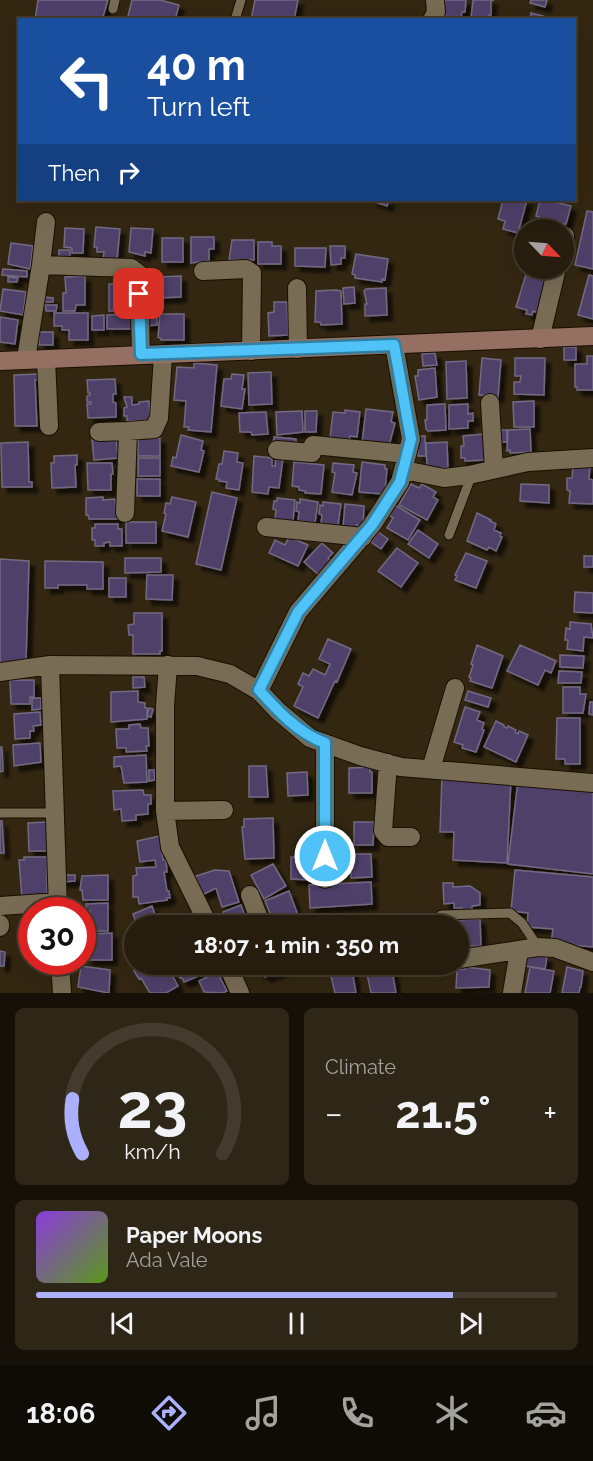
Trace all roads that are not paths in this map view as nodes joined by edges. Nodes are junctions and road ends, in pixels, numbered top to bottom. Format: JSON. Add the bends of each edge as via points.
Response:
{"nodes":[{"id":1,"x":241,"y":0,"type":"edge"},
{"id":2,"x":435,"y":0,"type":"edge"},
{"id":3,"x":236,"y":18,"type":"edge"},
{"id":4,"x":433,"y":18,"type":"edge"},
{"id":5,"x":46,"y":222,"type":"dead end"},
{"id":6,"x":41,"y":265,"type":"junction"},
{"id":7,"x":202,"y":271,"type":"dead end"},
{"id":8,"x":554,"y":279,"type":"edge"},
{"id":9,"x":297,"y":288,"type":"dead end"},
{"id":10,"x":593,"y":336,"type":"edge"},
{"id":11,"x":540,"y":339,"type":"junction"},
{"id":12,"x":394,"y":345,"type":"junction"},
{"id":13,"x":298,"y":349,"type":"junction"},
{"id":14,"x":251,"y":351,"type":"junction"},
{"id":15,"x":141,"y":354,"type":"junction"},
{"id":16,"x":163,"y":355,"type":"junction"},
{"id":17,"x":46,"y":358,"type":"junction"},
{"id":18,"x":26,"y":360,"type":"junction"},
{"id":19,"x":0,"y":361,"type":"edge"},
{"id":20,"x":490,"y":403,"type":"dead end"},
{"id":21,"x":49,"y":426,"type":"dead end"},
{"id":22,"x":128,"y":431,"type":"junction"},
{"id":23,"x":99,"y":432,"type":"dead end"},
{"id":24,"x":277,"y":450,"type":"dead end"},
{"id":25,"x":593,"y":458,"type":"edge"},
{"id":26,"x":405,"y":462,"type":"junction"},
{"id":27,"x":494,"y":469,"type":"junction"},
{"id":28,"x":472,"y":474,"type":"junction"},
{"id":29,"x":125,"y":513,"type":"dead end"},
{"id":30,"x":266,"y":527,"type":"dead end"},
{"id":31,"x":448,"y":535,"type":"dead end"},
{"id":32,"x":363,"y":537,"type":"junction"},
{"id":33,"x":50,"y":665,"type":"junction"},
{"id":34,"x":168,"y":665,"type":"junction"},
{"id":35,"x":0,"y":672,"type":"edge"},
{"id":36,"x":455,"y":688,"type":"dead end"},
{"id":37,"x":259,"y":690,"type":"junction"},
{"id":38,"x":325,"y":743,"type":"junction"},
{"id":39,"x":388,"y":763,"type":"junction"},
{"id":40,"x":431,"y":769,"type":"junction"},
{"id":41,"x":593,"y":783,"type":"edge"},
{"id":42,"x":224,"y":810,"type":"dead end"},
{"id":43,"x":165,"y":812,"type":"junction"},
{"id":44,"x":0,"y":813,"type":"edge"},
{"id":45,"x":54,"y":813,"type":"junction"},
{"id":46,"x":411,"y":837,"type":"dead end"},
{"id":47,"x":325,"y":879,"type":"dead end"},
{"id":48,"x":250,"y":895,"type":"dead end"},
{"id":49,"x":57,"y":897,"type":"edge"},
{"id":50,"x":0,"y":906,"type":"edge"},
{"id":51,"x":18,"y":906,"type":"edge"},
{"id":52,"x":204,"y":915,"type":"edge"},
{"id":53,"x":258,"y":915,"type":"edge"},
{"id":54,"x":441,"y":915,"type":"dead end"},
{"id":55,"x":538,"y":947,"type":"junction"},
{"id":56,"x":519,"y":951,"type":"junction"},
{"id":57,"x":469,"y":958,"type":"edge"},
{"id":58,"x":593,"y":962,"type":"edge"},
{"id":59,"x":61,"y":975,"type":"edge"},
{"id":60,"x":232,"y":975,"type":"edge"},
{"id":61,"x":62,"y":993,"type":"edge"},
{"id":62,"x":240,"y":993,"type":"edge"},
{"id":63,"x":512,"y":993,"type":"edge"}],
"edges":[{"from":1,"to":3,"type":"lane"},
{"from":2,"to":4,"type":"street"},
{"from":5,"to":6,"type":"street"},
{"from":6,"to":15,"type":"street","via":[[131,268],[139,274]]},
{"from":6,"to":18,"type":"street"},
{"from":7,"to":14,"type":"street","via":[[246,269],[252,273]]},
{"from":8,"to":11,"type":"street"},
{"from":9,"to":13,"type":"street"},
{"from":10,"to":11,"type":"street"},
{"from":11,"to":12,"type":"street"},
{"from":12,"to":13,"type":"street"},
{"from":12,"to":26,"type":"street","via":[[411,439]]},
{"from":13,"to":14,"type":"street"},
{"from":14,"to":16,"type":"street"},
{"from":15,"to":16,"type":"street"},
{"from":15,"to":17,"type":"street"},
{"from":16,"to":22,"type":"street","via":[[159,418],[154,429]]},
{"from":17,"to":18,"type":"street"},
{"from":17,"to":21,"type":"street"},
{"from":18,"to":19,"type":"street"},
{"from":20,"to":27,"type":"street"},
{"from":22,"to":23,"type":"street"},
{"from":22,"to":29,"type":"street"},
{"from":24,"to":26,"type":"street","via":[[312,453],[314,445]]},
{"from":25,"to":27,"type":"street","via":[[528,462]]},
{"from":26,"to":28,"type":"street","via":[[444,478]]},
{"from":26,"to":32,"type":"street","via":[[400,482]]},
{"from":27,"to":28,"type":"street"},
{"from":28,"to":31,"type":"lane"},
{"from":30,"to":32,"type":"street"},
{"from":32,"to":37,"type":"street","via":[[298,612]]},
{"from":33,"to":34,"type":"street"},
{"from":33,"to":35,"type":"street"},
{"from":33,"to":45,"type":"street"},
{"from":34,"to":37,"type":"street","via":[[197,666],[230,674]]},
{"from":34,"to":43,"type":"street"},
{"from":36,"to":40,"type":"street"},
{"from":37,"to":38,"type":"street","via":[[310,738]]},
{"from":38,"to":39,"type":"street"},
{"from":38,"to":47,"type":"street"},
{"from":39,"to":40,"type":"street"},
{"from":39,"to":46,"type":"street","via":[[383,831],[388,837]]},
{"from":40,"to":41,"type":"street"},
{"from":42,"to":43,"type":"street"},
{"from":43,"to":52,"type":"street","via":[[170,847]]},
{"from":44,"to":45,"type":"lane"},
{"from":45,"to":49,"type":"street"},
{"from":48,"to":53,"type":"street"},
{"from":50,"to":51,"type":"street"},
{"from":54,"to":55,"type":"lane","via":[[510,913]]},
{"from":55,"to":56,"type":"street"},
{"from":55,"to":58,"type":"street","via":[[555,948]]},
{"from":56,"to":57,"type":"street"},
{"from":56,"to":63,"type":"street"},
{"from":59,"to":61,"type":"street"},
{"from":60,"to":62,"type":"street"}]}
